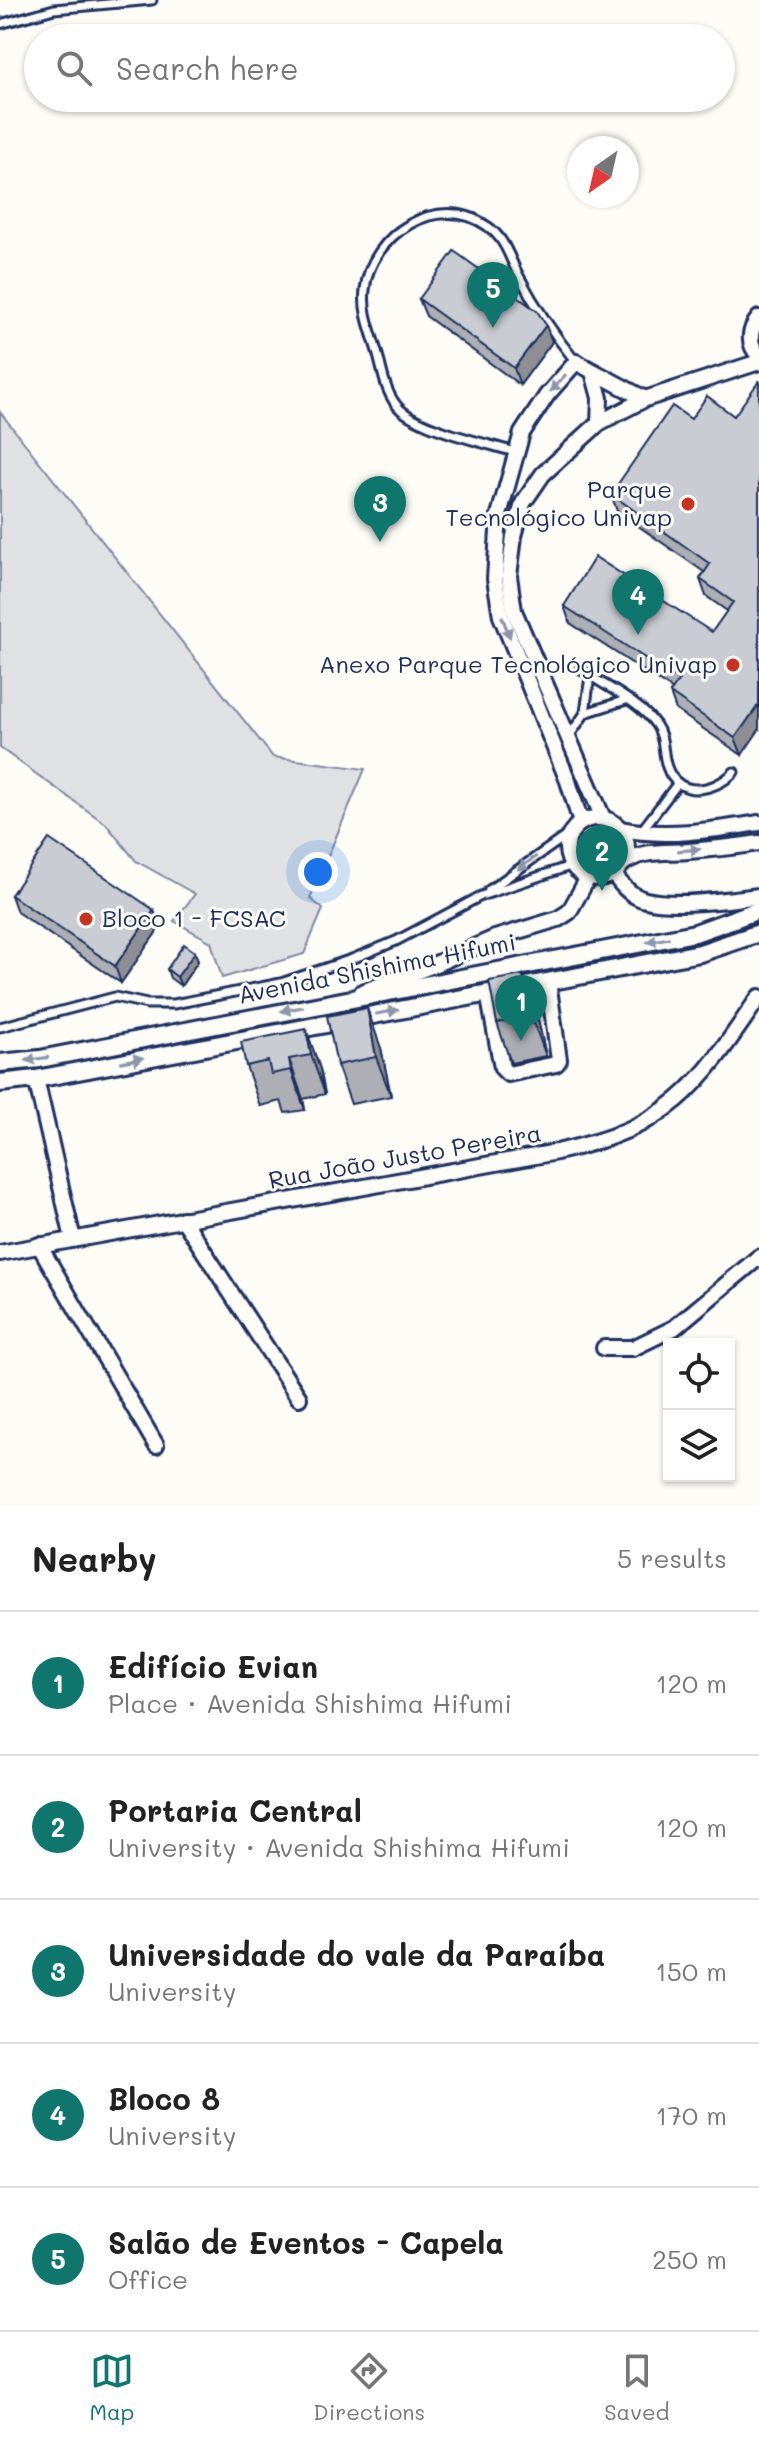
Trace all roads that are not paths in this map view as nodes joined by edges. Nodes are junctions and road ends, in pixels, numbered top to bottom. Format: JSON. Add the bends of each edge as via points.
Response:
{"nodes":[{"id":1,"x":152,"y":0,"type":"edge"},
{"id":2,"x":0,"y":24,"type":"edge"},
{"id":3,"x":759,"y":318,"type":"edge"},
{"id":4,"x":751,"y":342,"type":"junction"},
{"id":5,"x":759,"y":359,"type":"edge"},
{"id":6,"x":576,"y":362,"type":"junction"},
{"id":7,"x":735,"y":368,"type":"junction"},
{"id":8,"x":593,"y":372,"type":"junction"},
{"id":9,"x":645,"y":399,"type":"junction"},
{"id":10,"x":599,"y":423,"type":"junction"},
{"id":11,"x":515,"y":452,"type":"junction"},
{"id":12,"x":580,"y":669,"type":"dead end"},
{"id":13,"x":590,"y":676,"type":"junction"},
{"id":14,"x":626,"y":700,"type":"junction"},
{"id":15,"x":585,"y":713,"type":"junction"},
{"id":16,"x":568,"y":739,"type":"junction"},
{"id":17,"x":734,"y":772,"type":"dead end"},
{"id":18,"x":678,"y":783,"type":"junction"},
{"id":19,"x":603,"y":818,"type":"junction"},
{"id":20,"x":759,"y":823,"type":"edge"},
{"id":21,"x":577,"y":827,"type":"junction"},
{"id":22,"x":621,"y":829,"type":"junction"},
{"id":23,"x":641,"y":832,"type":"junction"},
{"id":24,"x":759,"y":843,"type":"edge"},
{"id":25,"x":573,"y":865,"type":"junction"},
{"id":26,"x":618,"y":868,"type":"junction"},
{"id":27,"x":589,"y":876,"type":"junction"},
{"id":28,"x":481,"y":896,"type":"junction"},
{"id":29,"x":759,"y":896,"type":"edge"},
{"id":30,"x":759,"y":910,"type":"edge"},
{"id":31,"x":695,"y":933,"type":"junction"},
{"id":32,"x":759,"y":933,"type":"edge"},
{"id":33,"x":700,"y":953,"type":"junction"},
{"id":34,"x":548,"y":981,"type":"junction"},
{"id":35,"x":488,"y":993,"type":"junction"},
{"id":36,"x":759,"y":997,"type":"edge"},
{"id":37,"x":345,"y":999,"type":"junction"},
{"id":38,"x":0,"y":1027,"type":"edge"},
{"id":39,"x":0,"y":1063,"type":"edge"},
{"id":40,"x":36,"y":1079,"type":"junction"},
{"id":41,"x":0,"y":1083,"type":"edge"},
{"id":42,"x":183,"y":1219,"type":"junction"},
{"id":43,"x":73,"y":1239,"type":"junction"},
{"id":44,"x":39,"y":1245,"type":"junction"},
{"id":45,"x":0,"y":1253,"type":"edge"},
{"id":46,"x":759,"y":1257,"type":"edge"},
{"id":47,"x":604,"y":1348,"type":"dead end"},
{"id":48,"x":299,"y":1398,"type":"dead end"},
{"id":49,"x":156,"y":1445,"type":"dead end"}],
"edges":[{"from":1,"to":2,"type":"lane","via":[[54,9]]},
{"from":3,"to":4,"type":"street"},
{"from":4,"to":5,"type":"street"},
{"from":4,"to":7,"type":"street"},
{"from":5,"to":7,"type":"street"},
{"from":6,"to":8,"type":"street"},
{"from":6,"to":11,"type":"street","one_way":true,"via":[[532,416]]},
{"from":6,"to":11,"type":"lane","via":[[519,277],[502,239],[476,219],[431,215],[384,242],[368,273],[364,304],[393,400],[402,411],[430,425]]},
{"from":7,"to":9,"type":"street"},
{"from":8,"to":9,"type":"street"},
{"from":8,"to":10,"type":"street"},
{"from":9,"to":10,"type":"street"},
{"from":10,"to":16,"type":"street","via":[[543,474],[523,503],[509,576],[514,611]]},
{"from":11,"to":21,"type":"street","one_way":true,"via":[[499,515],[497,597],[568,781]]},
{"from":12,"to":13,"type":"lane"},
{"from":13,"to":14,"type":"lane"},
{"from":13,"to":15,"type":"lane"},
{"from":14,"to":15,"type":"lane"},
{"from":14,"to":18,"type":"lane","via":[[657,726],[667,769]]},
{"from":15,"to":16,"type":"lane"},
{"from":16,"to":19,"type":"street"},
{"from":17,"to":18,"type":"lane","via":[[704,790]]},
{"from":18,"to":23,"type":"lane"},
{"from":19,"to":21,"type":"street"},
{"from":19,"to":22,"type":"street"},
{"from":20,"to":23,"type":"street"},
{"from":21,"to":25,"type":"street","via":[[568,846]]},
{"from":21,"to":28,"type":"lane","one_way":true},
{"from":22,"to":23,"type":"street"},
{"from":22,"to":26,"type":"street","via":[[627,846]]},
{"from":26,"to":24,"type":"street","one_way":true,"via":[[631,857],[651,852]]},
{"from":25,"to":27,"type":"street"},
{"from":25,"to":28,"type":"lane"},
{"from":26,"to":27,"type":"street"},
{"from":26,"to":29,"type":"street","via":[[629,892],[644,900]]},
{"from":27,"to":37,"type":"street","via":[[569,912],[558,919],[495,938]]},
{"from":28,"to":38,"type":"lane","via":[[396,941],[281,983],[174,1004],[115,997]]},
{"from":30,"to":31,"type":"street","name":"Avenida Shishima Hifumi"},
{"from":31,"to":33,"type":"street"},
{"from":31,"to":37,"type":"street","name":"Avenida Shishima Hifumi","one_way":true},
{"from":32,"to":33,"type":"street","name":"Avenida Shishima Hifumi"},
{"from":33,"to":34,"type":"street","name":"Avenida Shishima Hifumi"},
{"from":34,"to":35,"type":"street","name":"Avenida Shishima Hifumi"},
{"from":34,"to":35,"type":"street","via":[[559,1060],[508,1074],[502,1068]]},
{"from":40,"to":35,"type":"street","name":"Avenida Shishima Hifumi","one_way":true},
{"from":36,"to":42,"type":"street","name":"Rua João Justo Pereira","via":[[697,1083],[654,1118],[617,1136],[557,1152]]},
{"from":37,"to":39,"type":"street","name":"Avenida Shishima Hifumi","one_way":true},
{"from":40,"to":41,"type":"street","name":"Avenida Shishima Hifumi"},
{"from":40,"to":43,"type":"street"},
{"from":42,"to":43,"type":"street","name":"Rua João Justo Pereira"},
{"from":42,"to":48,"type":"street"},
{"from":43,"to":44,"type":"street","name":"Rua João Justo Pereira"},
{"from":44,"to":45,"type":"street","name":"Rua João Justo Pereira"},
{"from":44,"to":49,"type":"street"},
{"from":46,"to":47,"type":"street","via":[[674,1328],[633,1348]]}]}
